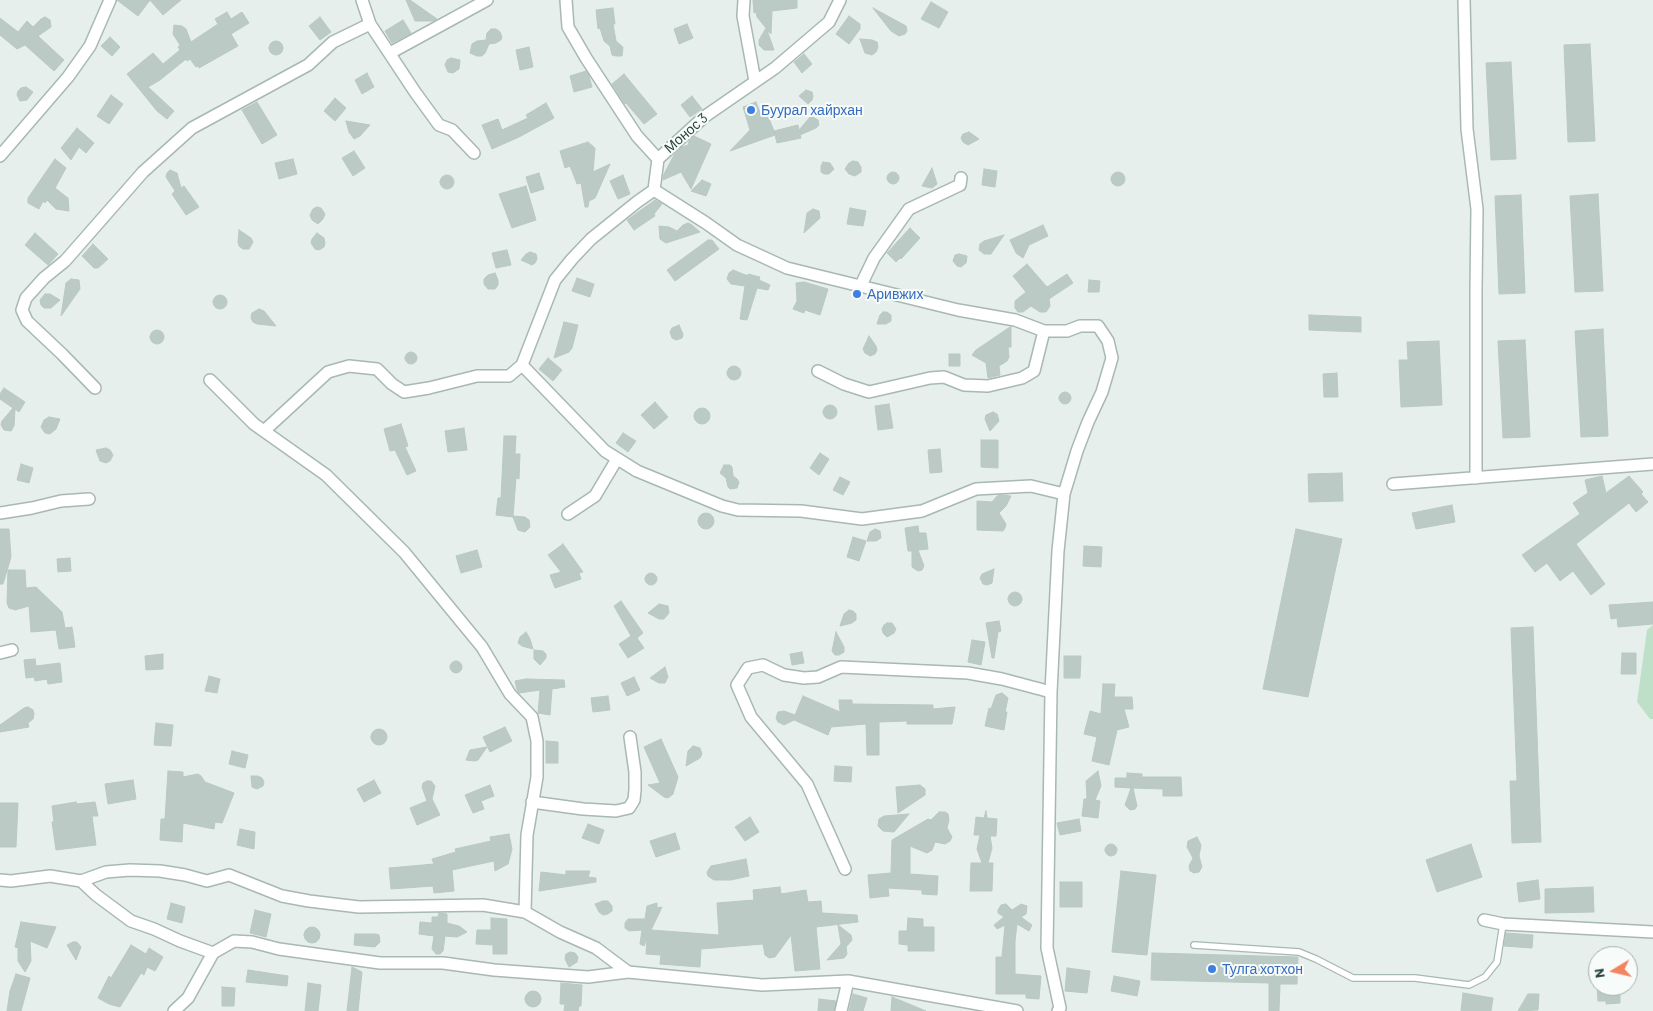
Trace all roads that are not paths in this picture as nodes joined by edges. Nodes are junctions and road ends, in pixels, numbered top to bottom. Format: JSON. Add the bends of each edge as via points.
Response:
{"nodes":[{"id":1,"x":110,"y":0,"type":"edge"},
{"id":2,"x":362,"y":0,"type":"edge"},
{"id":3,"x":487,"y":0,"type":"edge"},
{"id":4,"x":566,"y":0,"type":"edge"},
{"id":5,"x":744,"y":0,"type":"edge"},
{"id":6,"x":840,"y":0,"type":"edge"},
{"id":7,"x":1464,"y":0,"type":"edge"},
{"id":8,"x":370,"y":24,"type":"junction"},
{"id":9,"x":390,"y":53,"type":"junction"},
{"id":10,"x":755,"y":81,"type":"junction"},
{"id":11,"x":474,"y":153,"type":"dead end"},
{"id":12,"x":0,"y":156,"type":"edge"},
{"id":13,"x":658,"y":159,"type":"junction"},
{"id":14,"x":962,"y":178,"type":"dead end"},
{"id":15,"x":654,"y":190,"type":"junction"},
{"id":16,"x":861,"y":286,"type":"junction"},
{"id":17,"x":1044,"y":330,"type":"junction"},
{"id":18,"x":522,"y":366,"type":"junction"},
{"id":19,"x":818,"y":371,"type":"dead end"},
{"id":20,"x":210,"y":380,"type":"dead end"},
{"id":21,"x":95,"y":388,"type":"dead end"},
{"id":22,"x":264,"y":431,"type":"junction"},
{"id":23,"x":617,"y":459,"type":"junction"},
{"id":24,"x":1653,"y":464,"type":"edge"},
{"id":25,"x":1476,"y":478,"type":"junction"},
{"id":26,"x":1393,"y":484,"type":"dead end"},
{"id":27,"x":1064,"y":494,"type":"junction"},
{"id":28,"x":89,"y":499,"type":"dead end"},
{"id":29,"x":0,"y":514,"type":"edge"},
{"id":30,"x":568,"y":514,"type":"dead end"},
{"id":31,"x":12,"y":650,"type":"dead end"},
{"id":32,"x":0,"y":653,"type":"edge"},
{"id":33,"x":1051,"y":692,"type":"junction"},
{"id":34,"x":630,"y":737,"type":"dead end"},
{"id":35,"x":532,"y":802,"type":"junction"},
{"id":36,"x":845,"y":868,"type":"dead end"},
{"id":37,"x":0,"y":880,"type":"edge"},
{"id":38,"x":81,"y":881,"type":"junction"},
{"id":39,"x":525,"y":912,"type":"junction"},
{"id":40,"x":1484,"y":920,"type":"dead end"},
{"id":41,"x":1503,"y":924,"type":"junction"},
{"id":42,"x":1653,"y":932,"type":"edge"},
{"id":43,"x":1194,"y":945,"type":"dead end"},
{"id":44,"x":213,"y":953,"type":"junction"},
{"id":45,"x":628,"y":972,"type":"junction"},
{"id":46,"x":848,"y":981,"type":"junction"},
{"id":47,"x":989,"y":1008,"type":"edge"},
{"id":48,"x":174,"y":1011,"type":"edge"},
{"id":49,"x":841,"y":1011,"type":"edge"},
{"id":50,"x":1017,"y":1011,"type":"edge"},
{"id":51,"x":1058,"y":1011,"type":"edge"}],
"edges":[{"from":1,"to":12,"type":"street","via":[[90,46],[68,77]]},
{"from":2,"to":8,"type":"street"},
{"from":3,"to":9,"type":"street"},
{"from":4,"to":13,"type":"street","via":[[568,27],[637,136]]},
{"from":5,"to":10,"type":"street","via":[[743,16]]},
{"from":6,"to":10,"type":"street","name":"Монос 3","via":[[829,22]]},
{"from":7,"to":25,"type":"street","via":[[1466,129],[1477,209]]},
{"from":8,"to":9,"type":"street"},
{"from":8,"to":21,"type":"street","via":[[333,42],[308,65],[192,128],[143,172],[65,261],[26,298],[22,310],[27,321]]},
{"from":9,"to":11,"type":"street","via":[[439,125],[452,130]]},
{"from":10,"to":13,"type":"street","name":"Монос 3","via":[[704,117]]},
{"from":13,"to":15,"type":"street","name":"Монос 3"},
{"from":14,"to":16,"type":"street","via":[[960,185],[909,209],[874,258]]},
{"from":15,"to":16,"type":"street","via":[[737,245],[787,268]]},
{"from":15,"to":18,"type":"street","via":[[591,239],[555,280]]},
{"from":16,"to":17,"type":"street","via":[[958,310],[1015,320]]},
{"from":17,"to":19,"type":"street","via":[[1034,371],[1022,378],[988,386],[964,385],[944,377],[869,392]]},
{"from":17,"to":27,"type":"street","via":[[1067,331],[1080,326],[1098,326],[1108,341],[1112,358]]},
{"from":18,"to":22,"type":"street","via":[[509,376],[477,376],[404,392],[376,369],[349,366],[328,372]]},
{"from":18,"to":23,"type":"street","via":[[605,451]]},
{"from":20,"to":22,"type":"street"},
{"from":22,"to":35,"type":"street","via":[[326,475],[397,545],[482,647],[510,694],[532,717],[537,741],[537,777]]},
{"from":23,"to":27,"type":"street","via":[[637,471],[738,510],[801,511],[862,519],[922,511],[976,489],[1031,486]]},
{"from":23,"to":30,"type":"street","via":[[595,496]]},
{"from":24,"to":25,"type":"street"},
{"from":25,"to":26,"type":"street"},
{"from":27,"to":33,"type":"street"},
{"from":28,"to":29,"type":"street","via":[[61,501]]},
{"from":31,"to":32,"type":"street"},
{"from":33,"to":36,"type":"street","via":[[968,673],[841,667],[818,677],[804,678],[784,675],[763,665],[748,668],[737,684],[751,717],[807,784]]},
{"from":33,"to":51,"type":"street","via":[[1047,948]]},
{"from":34,"to":35,"type":"street","via":[[635,790],[629,808],[616,811],[583,809]]},
{"from":35,"to":39,"type":"street","via":[[527,835]]},
{"from":37,"to":38,"type":"street","via":[[50,876]]},
{"from":38,"to":39,"type":"street","via":[[106,872],[130,870],[168,872],[206,881],[229,876],[282,896],[310,901],[360,907],[483,906]]},
{"from":38,"to":44,"type":"street","via":[[131,921]]},
{"from":39,"to":45,"type":"street","via":[[596,948]]},
{"from":40,"to":41,"type":"street"},
{"from":41,"to":42,"type":"street"},
{"from":41,"to":43,"type":"lane","via":[[1497,962],[1485,977],[1469,985],[1415,978],[1353,978],[1299,952]]},
{"from":44,"to":45,"type":"street","via":[[234,941],[380,963],[443,963],[588,977]]},
{"from":44,"to":48,"type":"street","via":[[188,998]]},
{"from":45,"to":46,"type":"street","via":[[762,985]]},
{"from":46,"to":47,"type":"street"},
{"from":46,"to":49,"type":"street"},
{"from":47,"to":50,"type":"street"}]}
